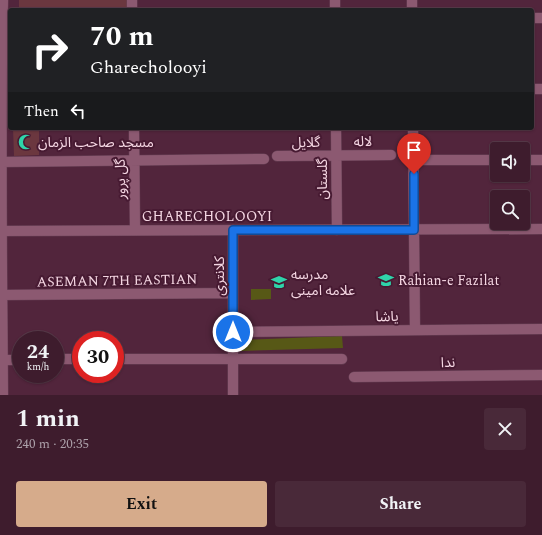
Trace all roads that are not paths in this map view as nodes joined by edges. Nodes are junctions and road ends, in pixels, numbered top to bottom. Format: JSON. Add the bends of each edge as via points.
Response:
{"nodes":[{"id":1,"x":3,"y":0,"type":"edge"},
{"id":2,"x":4,"y":19,"type":"edge"},
{"id":3,"x":5,"y":93,"type":"edge"},
{"id":4,"x":134,"y":130,"type":"edge"},
{"id":5,"x":336,"y":130,"type":"edge"},
{"id":6,"x":413,"y":130,"type":"edge"},
{"id":7,"x":391,"y":155,"type":"dead end"},
{"id":8,"x":277,"y":156,"type":"dead end"},
{"id":9,"x":336,"y":156,"type":"junction"},
{"id":10,"x":264,"y":159,"type":"dead end"},
{"id":11,"x":414,"y":160,"type":"junction"},
{"id":12,"x":490,"y":160,"type":"edge"},
{"id":13,"x":530,"y":160,"type":"edge"},
{"id":14,"x":542,"y":160,"type":"edge"},
{"id":15,"x":134,"y":161,"type":"junction"},
{"id":16,"x":1,"y":162,"type":"edge"},
{"id":17,"x":0,"y":228,"type":"edge"},
{"id":18,"x":542,"y":229,"type":"edge"},
{"id":19,"x":135,"y":230,"type":"junction"},
{"id":20,"x":233,"y":230,"type":"junction"},
{"id":21,"x":337,"y":230,"type":"junction"},
{"id":22,"x":414,"y":230,"type":"junction"},
{"id":23,"x":233,"y":293,"type":"junction"},
{"id":24,"x":2,"y":295,"type":"junction"},
{"id":25,"x":1,"y":310,"type":"edge"},
{"id":26,"x":542,"y":329,"type":"edge"},
{"id":27,"x":415,"y":330,"type":"junction"},
{"id":28,"x":233,"y":332,"type":"junction"},
{"id":29,"x":233,"y":358,"type":"junction"},
{"id":30,"x":124,"y":359,"type":"edge"},
{"id":31,"x":342,"y":359,"type":"dead end"},
{"id":32,"x":2,"y":360,"type":"junction"},
{"id":33,"x":12,"y":360,"type":"edge"},
{"id":34,"x":542,"y":375,"type":"edge"},
{"id":35,"x":354,"y":377,"type":"dead end"},
{"id":36,"x":2,"y":389,"type":"edge"},
{"id":37,"x":233,"y":395,"type":"edge"}],
"edges":[{"from":1,"to":2,"type":"street"},
{"from":2,"to":3,"type":"street"},
{"from":3,"to":16,"type":"street"},
{"from":4,"to":15,"type":"street","name":"گل پرور"},
{"from":5,"to":9,"type":"street","name":"گلستان"},
{"from":6,"to":11,"type":"street"},
{"from":7,"to":9,"type":"street","name":"لاله"},
{"from":8,"to":9,"type":"street","name":"گلایل"},
{"from":9,"to":21,"type":"street","name":"گلستان"},
{"from":10,"to":15,"type":"street"},
{"from":11,"to":12,"type":"street"},
{"from":11,"to":22,"type":"street"},
{"from":13,"to":14,"type":"street"},
{"from":15,"to":16,"type":"street"},
{"from":15,"to":19,"type":"street","name":"گل پرور"},
{"from":16,"to":17,"type":"street"},
{"from":17,"to":19,"type":"street","name":"GHARECHOLOOYI"},
{"from":17,"to":24,"type":"street"},
{"from":18,"to":22,"type":"street","name":"GHARECHOLOOYI"},
{"from":19,"to":20,"type":"street","name":"GHARECHOLOOYI"},
{"from":20,"to":21,"type":"street","name":"GHARECHOLOOYI"},
{"from":20,"to":23,"type":"street","name":"کلانتری"},
{"from":21,"to":22,"type":"street","name":"GHARECHOLOOYI"},
{"from":22,"to":27,"type":"street"},
{"from":23,"to":24,"type":"street","name":"ASEMAN 7TH EASTIAN"},
{"from":23,"to":28,"type":"street","name":"کلانتری"},
{"from":24,"to":25,"type":"street"},
{"from":25,"to":32,"type":"street"},
{"from":26,"to":27,"type":"street","name":"یاشا"},
{"from":27,"to":28,"type":"street","name":"یاشا"},
{"from":28,"to":29,"type":"street","name":"کلانتری"},
{"from":29,"to":30,"type":"street"},
{"from":29,"to":31,"type":"street"},
{"from":29,"to":37,"type":"street","name":"کلانتری"},
{"from":32,"to":33,"type":"street"},
{"from":32,"to":36,"type":"street"},
{"from":34,"to":35,"type":"street","name":"ندا"}]}
